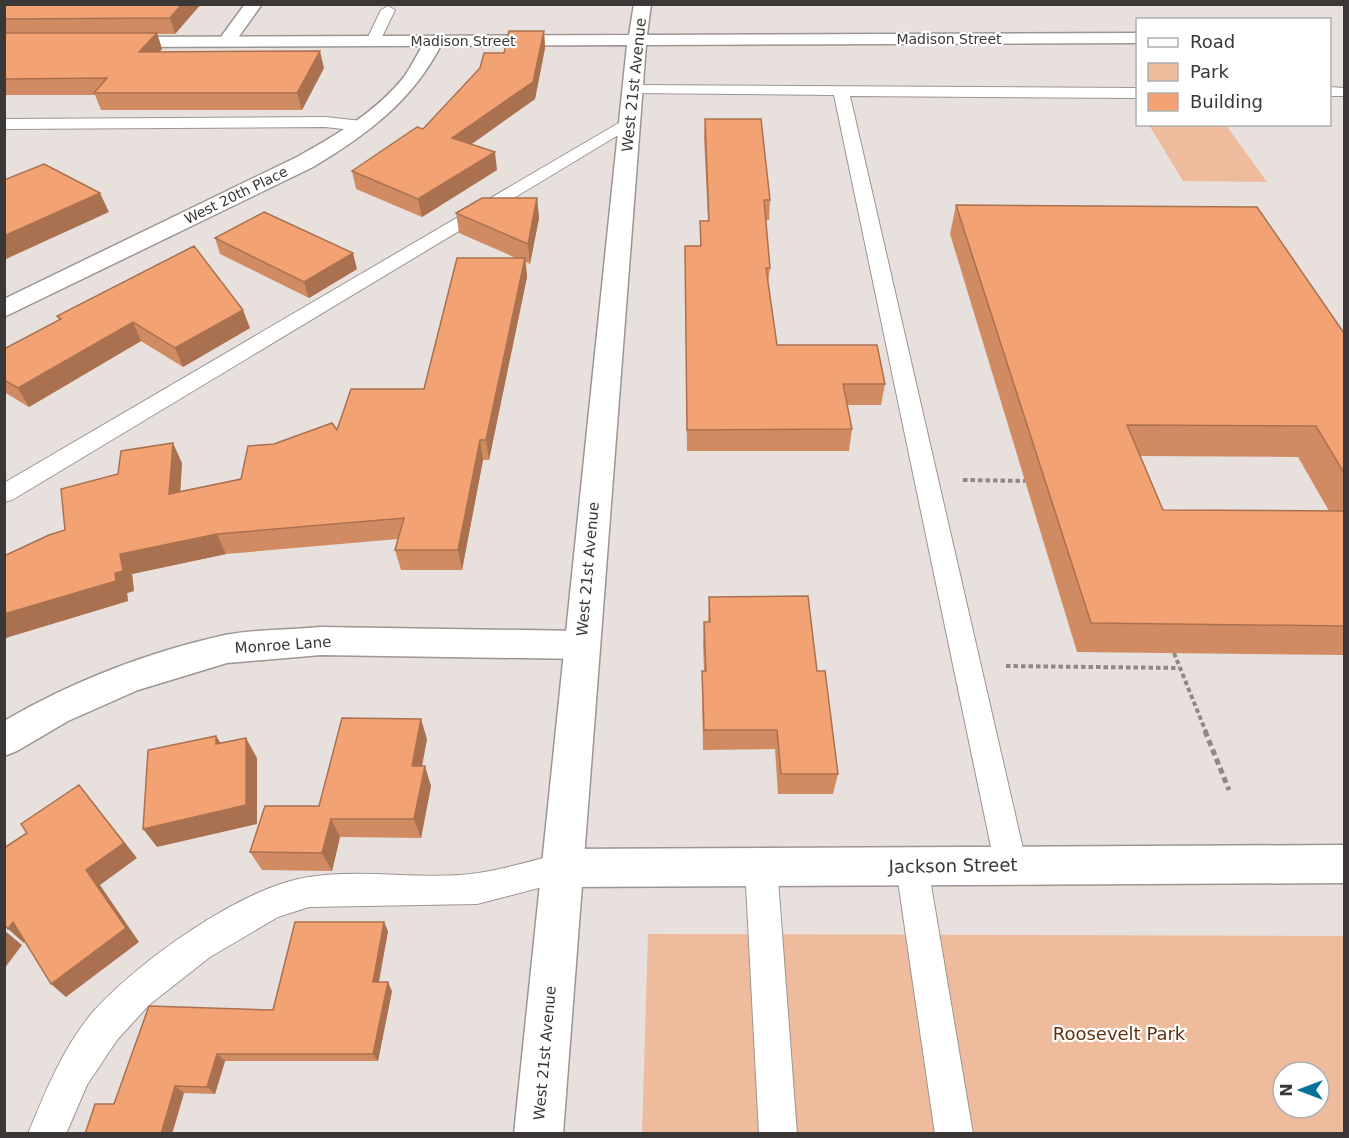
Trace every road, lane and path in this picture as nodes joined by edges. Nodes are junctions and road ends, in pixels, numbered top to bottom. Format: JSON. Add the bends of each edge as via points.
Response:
{"nodes":[{"id":1,"x":254,"y":4,"type":"edge"},
{"id":2,"x":643,"y":4,"type":"edge"},
{"id":3,"x":388,"y":10,"type":"dead end"},
{"id":4,"x":1136,"y":38,"type":"edge"},
{"id":5,"x":637,"y":40,"type":"junction"},
{"id":6,"x":227,"y":41,"type":"junction"},
{"id":7,"x":373,"y":41,"type":"junction"},
{"id":8,"x":434,"y":41,"type":"junction"},
{"id":9,"x":97,"y":42,"type":"edge"},
{"id":10,"x":841,"y":91,"type":"junction"},
{"id":11,"x":1136,"y":93,"type":"edge"},
{"id":12,"x":630,"y":106,"type":"junction"},
{"id":13,"x":4,"y":124,"type":"edge"},
{"id":14,"x":362,"y":126,"type":"junction"},
{"id":15,"x":4,"y":309,"type":"edge"},
{"id":16,"x":927,"y":480,"type":"junction"},
{"id":17,"x":1025,"y":481,"type":"dead end"},
{"id":18,"x":4,"y":494,"type":"edge"},
{"id":19,"x":582,"y":645,"type":"junction"},
{"id":20,"x":1174,"y":653,"type":"edge"},
{"id":21,"x":967,"y":666,"type":"junction"},
{"id":22,"x":1179,"y":668,"type":"junction"},
{"id":23,"x":4,"y":740,"type":"edge"},
{"id":24,"x":1229,"y":790,"type":"dead end"},
{"id":25,"x":1344,"y":864,"type":"edge"},
{"id":26,"x":761,"y":866,"type":"junction"},
{"id":27,"x":1011,"y":866,"type":"junction"},
{"id":28,"x":912,"y":867,"type":"junction"},
{"id":29,"x":562,"y":868,"type":"junction"},
{"id":30,"x":47,"y":1134,"type":"edge"},
{"id":31,"x":538,"y":1134,"type":"edge"},
{"id":32,"x":778,"y":1134,"type":"edge"},
{"id":33,"x":954,"y":1134,"type":"edge"}],
"edges":[{"from":1,"to":6,"type":"street"},
{"from":2,"to":5,"type":"street","name":"West 21st Avenue"},
{"from":3,"to":7,"type":"lane"},
{"from":4,"to":5,"type":"street","name":"Madison Street"},
{"from":5,"to":8,"type":"street","name":"Madison Street"},
{"from":5,"to":12,"type":"street","name":"West 21st Avenue"},
{"from":6,"to":7,"type":"street","name":"Madison Street"},
{"from":6,"to":9,"type":"street","name":"Madison Street"},
{"from":7,"to":8,"type":"street","name":"Madison Street"},
{"from":8,"to":14,"type":"street","name":"West 20th Place","via":[[407,88]]},
{"from":10,"to":11,"type":"lane"},
{"from":10,"to":12,"type":"lane"},
{"from":10,"to":16,"type":"lane"},
{"from":12,"to":18,"type":"lane"},
{"from":12,"to":19,"type":"street","name":"West 21st Avenue"},
{"from":13,"to":14,"type":"lane","via":[[325,122]]},
{"from":14,"to":15,"type":"street","name":"West 20th Place","via":[[305,162]]},
{"from":16,"to":17,"type":"path"},
{"from":16,"to":21,"type":"lane"},
{"from":19,"to":23,"type":"street","name":"Monroe Lane","via":[[321,641],[227,649],[128,678],[55,710]]},
{"from":19,"to":29,"type":"street","name":"West 21st Avenue"},
{"from":20,"to":22,"type":"path"},
{"from":21,"to":22,"type":"path"},
{"from":21,"to":27,"type":"lane"},
{"from":22,"to":24,"type":"path"},
{"from":25,"to":27,"type":"street","name":"Jackson Street"},
{"from":26,"to":28,"type":"street","name":"Jackson Street"},
{"from":26,"to":29,"type":"street","name":"Jackson Street"},
{"from":26,"to":32,"type":"lane"},
{"from":27,"to":28,"type":"street","name":"Jackson Street"},
{"from":28,"to":33,"type":"lane"},
{"from":29,"to":30,"type":"lane","via":[[477,889],[309,892],[270,904],[198,945],[138,993],[104,1027],[74,1072]]},
{"from":29,"to":31,"type":"street","name":"West 21st Avenue"}]}
